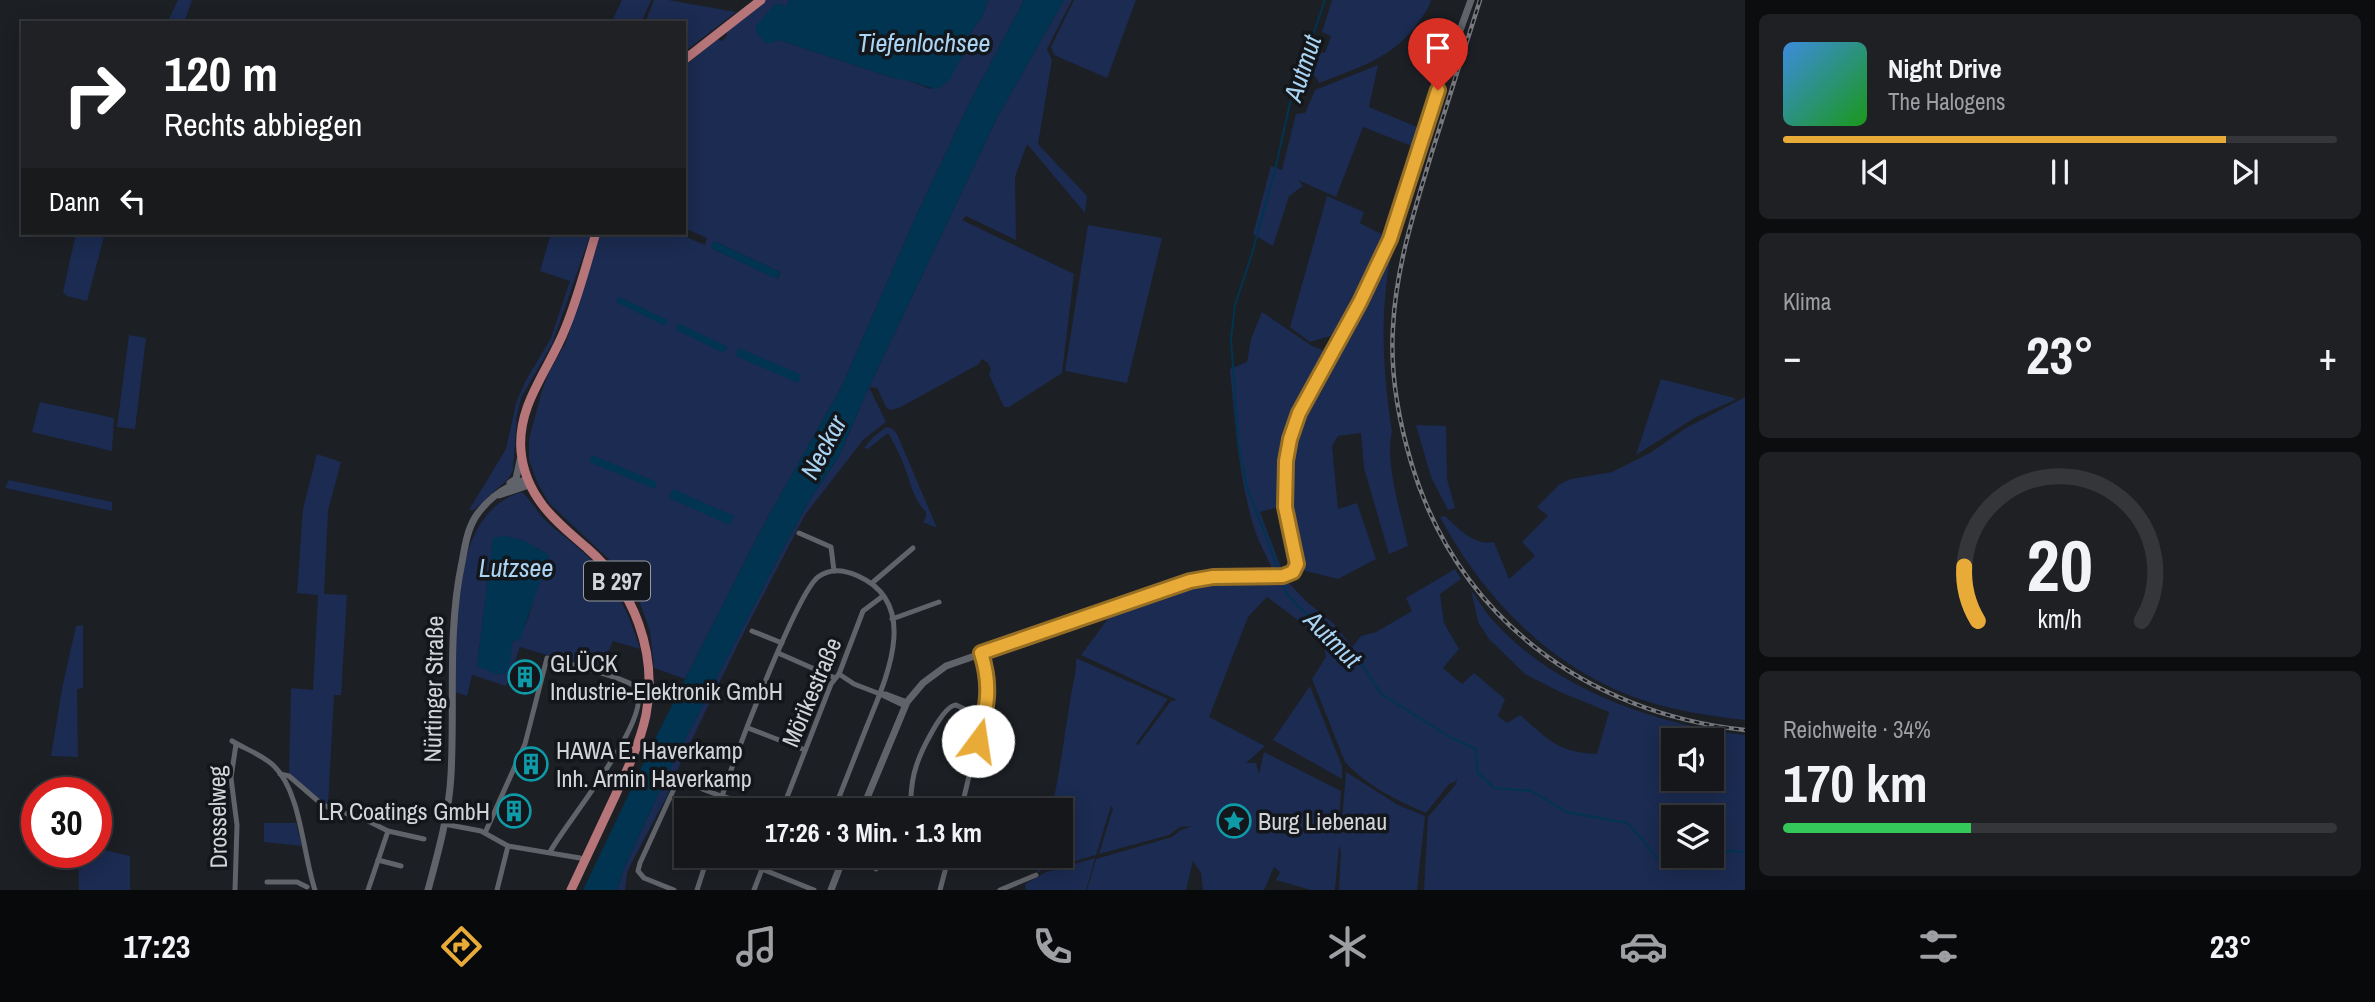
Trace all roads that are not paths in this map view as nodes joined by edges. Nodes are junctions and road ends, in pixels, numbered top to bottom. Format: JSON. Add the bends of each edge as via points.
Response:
{"nodes":[{"id":1,"x":761,"y":0,"type":"edge"},
{"id":2,"x":1471,"y":0,"type":"edge"},
{"id":3,"x":686,"y":58,"type":"edge"},
{"id":4,"x":595,"y":235,"type":"edge"},
{"id":5,"x":521,"y":454,"type":"junction"},
{"id":6,"x":528,"y":482,"type":"junction"},
{"id":7,"x":507,"y":486,"type":"junction"},
{"id":8,"x":495,"y":496,"type":"junction"},
{"id":9,"x":799,"y":533,"type":"dead end"},
{"id":10,"x":913,"y":548,"type":"dead end"},
{"id":11,"x":834,"y":570,"type":"junction"},
{"id":12,"x":872,"y":583,"type":"junction"},
{"id":13,"x":883,"y":596,"type":"junction"},
{"id":14,"x":939,"y":602,"type":"dead end"},
{"id":15,"x":892,"y":619,"type":"junction"},
{"id":16,"x":752,"y":631,"type":"dead end"},
{"id":17,"x":782,"y":643,"type":"junction"},
{"id":18,"x":778,"y":653,"type":"junction"},
{"id":19,"x":981,"y":653,"type":"junction"},
{"id":20,"x":837,"y":676,"type":"junction"},
{"id":21,"x":880,"y":694,"type":"junction"},
{"id":22,"x":906,"y":704,"type":"junction"},
{"id":23,"x":984,"y":718,"type":"junction"},
{"id":24,"x":748,"y":728,"type":"junction"},
{"id":25,"x":806,"y":750,"type":"junction"},
{"id":26,"x":280,"y":774,"type":"junction"},
{"id":27,"x":721,"y":796,"type":"junction"},
{"id":28,"x":728,"y":798,"type":"edge"},
{"id":29,"x":787,"y":798,"type":"edge"},
{"id":30,"x":839,"y":798,"type":"edge"},
{"id":31,"x":867,"y":798,"type":"edge"},
{"id":32,"x":912,"y":798,"type":"edge"},
{"id":33,"x":964,"y":798,"type":"edge"},
{"id":34,"x":444,"y":824,"type":"junction"},
{"id":35,"x":388,"y":831,"type":"junction"},
{"id":36,"x":485,"y":833,"type":"junction"},
{"id":37,"x":424,"y":839,"type":"dead end"},
{"id":38,"x":508,"y":846,"type":"junction"},
{"id":39,"x":550,"y":852,"type":"junction"},
{"id":40,"x":580,"y":858,"type":"dead end"},
{"id":41,"x":378,"y":860,"type":"junction"},
{"id":42,"x":401,"y":866,"type":"dead end"},
{"id":43,"x":704,"y":868,"type":"edge"},
{"id":44,"x":839,"y":868,"type":"edge"},
{"id":45,"x":946,"y":868,"type":"edge"},
{"id":46,"x":762,"y":870,"type":"joint"},
{"id":47,"x":1036,"y":875,"type":"dead end"},
{"id":48,"x":267,"y":882,"type":"dead end"},
{"id":49,"x":310,"y":888,"type":"edge"},
{"id":50,"x":235,"y":890,"type":"edge"},
{"id":51,"x":368,"y":890,"type":"edge"},
{"id":52,"x":428,"y":890,"type":"edge"},
{"id":53,"x":497,"y":890,"type":"edge"},
{"id":54,"x":571,"y":890,"type":"edge"},
{"id":55,"x":674,"y":890,"type":"edge"},
{"id":56,"x":698,"y":890,"type":"edge"},
{"id":57,"x":754,"y":890,"type":"edge"},
{"id":58,"x":814,"y":890,"type":"edge"},
{"id":59,"x":831,"y":890,"type":"edge"},
{"id":60,"x":940,"y":890,"type":"edge"},
{"id":61,"x":1000,"y":890,"type":"edge"}],
"edges":[{"from":1,"to":3,"type":"main road"},
{"from":2,"to":19,"type":"street","via":[[1390,239],[1299,413],[1290,439],[1285,507],[1297,564],[1293,572],[1196,579]]},
{"from":4,"to":5,"type":"main road","number":"B 297","via":[[566,327],[527,404]]},
{"from":5,"to":6,"type":"main road","number":"B 297"},
{"from":5,"to":7,"type":"street","via":[[516,479]]},
{"from":6,"to":7,"type":"street","name":"Nürtinger Straße"},
{"from":6,"to":8,"type":"street"},
{"from":6,"to":54,"type":"main road","number":"B 297","via":[[546,512],[598,559],[621,587],[637,617],[648,662],[642,732]]},
{"from":7,"to":8,"type":"street","name":"Nürtinger Straße"},
{"from":8,"to":34,"type":"street","name":"Nürtinger Straße","via":[[469,531],[454,602],[451,777]]},
{"from":9,"to":11,"type":"street","via":[[831,547]]},
{"from":10,"to":12,"type":"street"},
{"from":11,"to":12,"type":"street","via":[[851,572]]},
{"from":11,"to":17,"type":"street","via":[[812,583]]},
{"from":12,"to":13,"type":"street"},
{"from":13,"to":15,"type":"street"},
{"from":13,"to":20,"type":"street","name":"Mörikestraße","via":[[863,611]]},
{"from":14,"to":15,"type":"street"},
{"from":15,"to":21,"type":"street","via":[[894,652]]},
{"from":16,"to":17,"type":"street"},
{"from":17,"to":18,"type":"street"},
{"from":18,"to":20,"type":"street"},
{"from":18,"to":24,"type":"street"},
{"from":19,"to":22,"type":"street","via":[[933,674]]},
{"from":19,"to":23,"type":"street","via":[[988,684]]},
{"from":20,"to":21,"type":"street"},
{"from":20,"to":25,"type":"street","name":"Mörikestraße"},
{"from":21,"to":22,"type":"street"},
{"from":21,"to":30,"type":"street"},
{"from":22,"to":31,"type":"street"},
{"from":23,"to":32,"type":"street","via":[[956,705],[948,707],[916,766]]},
{"from":23,"to":33,"type":"street"},
{"from":24,"to":25,"type":"street"},
{"from":24,"to":27,"type":"street"},
{"from":25,"to":29,"type":"street","name":"Mörikestraße"},
{"from":26,"to":35,"type":"street","via":[[323,805]]},
{"from":26,"to":49,"type":"street","via":[[302,834]]},
{"from":26,"to":50,"type":"street","name":"Drosselweg","via":[[270,762],[234,743]]},
{"from":27,"to":28,"type":"street"},
{"from":27,"to":55,"type":"street","via":[[678,780],[638,871]]},
{"from":34,"to":36,"type":"street"},
{"from":34,"to":52,"type":"street","name":"Nürtinger Straße"},
{"from":35,"to":37,"type":"street"},
{"from":35,"to":41,"type":"street"},
{"from":36,"to":38,"type":"street"},
{"from":36,"to":39,"type":"street","via":[[525,744],[547,658],[628,682],[640,699],[635,715],[605,774]]},
{"from":38,"to":39,"type":"street"},
{"from":38,"to":53,"type":"street"},
{"from":39,"to":40,"type":"street"},
{"from":41,"to":42,"type":"street"},
{"from":41,"to":51,"type":"street"},
{"from":43,"to":56,"type":"street"},
{"from":44,"to":59,"type":"street"},
{"from":45,"to":60,"type":"street"},
{"from":46,"to":57,"type":"street"},
{"from":46,"to":58,"type":"street"},
{"from":47,"to":61,"type":"street"},
{"from":48,"to":49,"type":"street","via":[[297,882]]}]}
